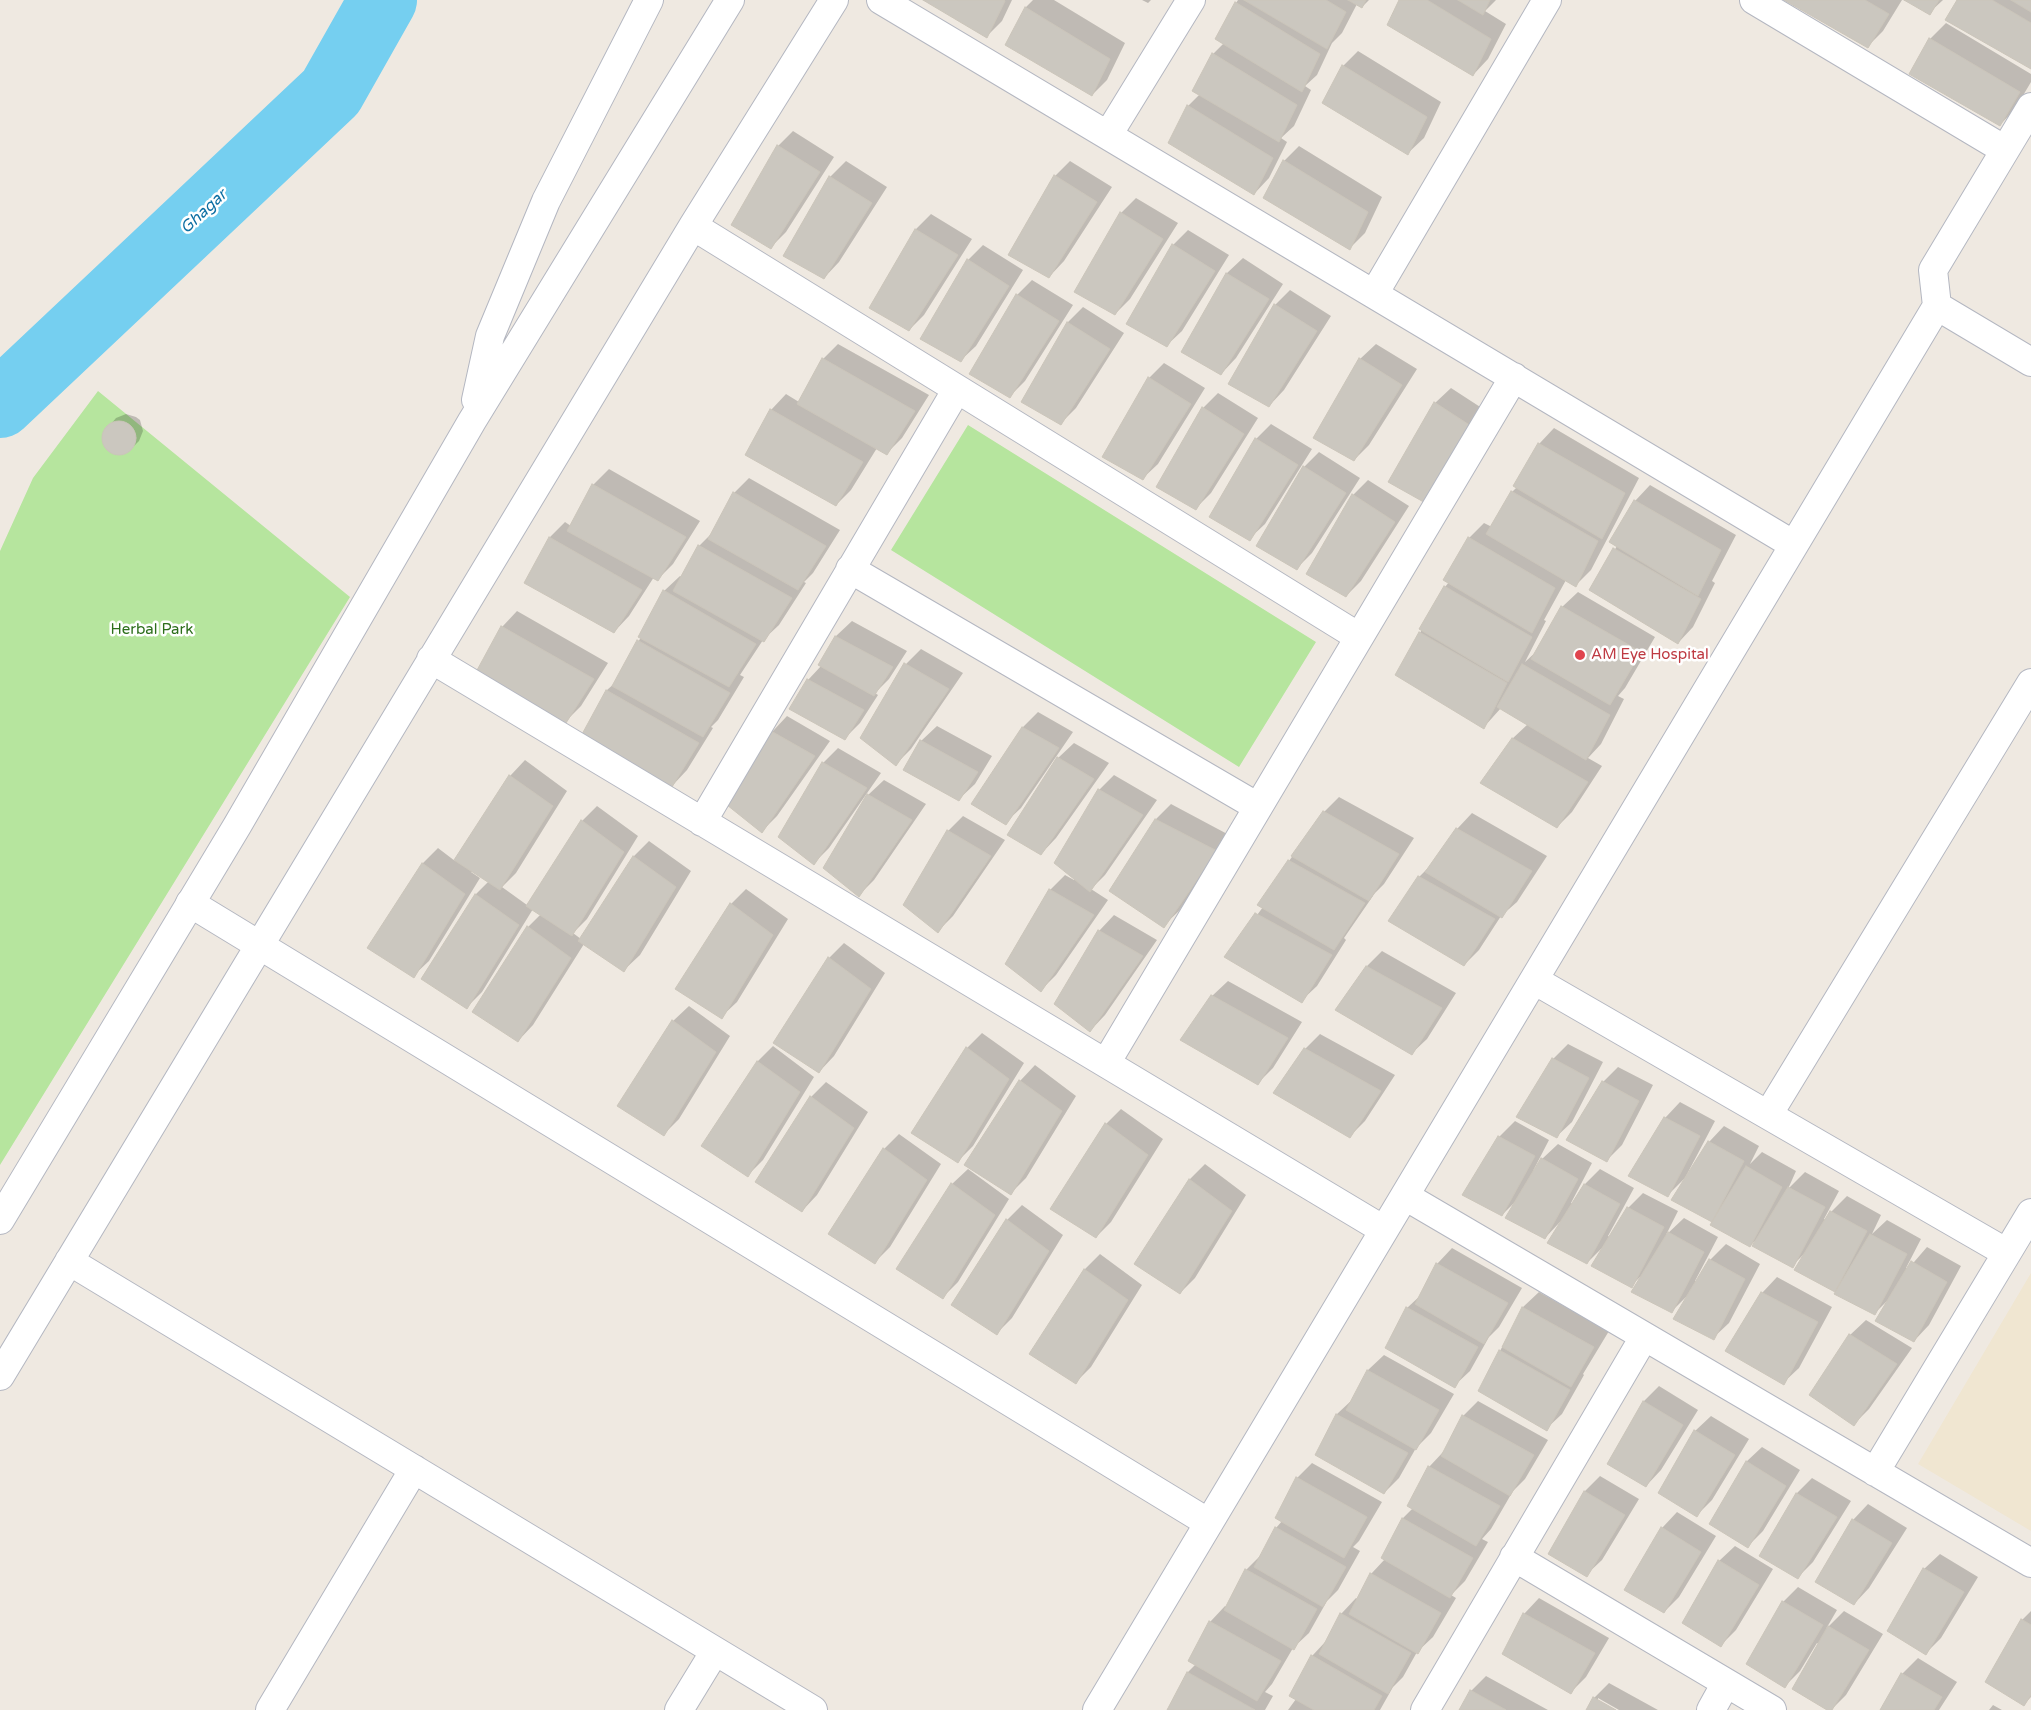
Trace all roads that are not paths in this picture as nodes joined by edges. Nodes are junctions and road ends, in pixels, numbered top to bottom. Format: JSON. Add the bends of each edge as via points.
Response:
{"nodes":[{"id":1,"x":649,"y":0,"type":"edge"},
{"id":2,"x":730,"y":0,"type":"edge"},
{"id":3,"x":834,"y":0,"type":"edge"},
{"id":4,"x":881,"y":0,"type":"edge"},
{"id":5,"x":1191,"y":0,"type":"edge"},
{"id":6,"x":1547,"y":0,"type":"edge"},
{"id":7,"x":1754,"y":0,"type":"edge"},
{"id":8,"x":2031,"y":107,"type":"edge"},
{"id":9,"x":1108,"y":136,"type":"junction"},
{"id":10,"x":2005,"y":150,"type":"junction"},
{"id":11,"x":693,"y":226,"type":"junction"},
{"id":12,"x":1374,"y":294,"type":"junction"},
{"id":13,"x":1937,"y":306,"type":"junction"},
{"id":14,"x":2031,"y":362,"type":"edge"},
{"id":15,"x":1514,"y":377,"type":"junction"},
{"id":16,"x":956,"y":389,"type":"junction"},
{"id":17,"x":472,"y":421,"type":"junction"},
{"id":18,"x":1794,"y":545,"type":"junction"},
{"id":19,"x":850,"y":570,"type":"junction"},
{"id":20,"x":1359,"y":636,"type":"junction"},
{"id":21,"x":431,"y":659,"type":"junction"},
{"id":22,"x":2031,"y":683,"type":"edge"},
{"id":23,"x":1258,"y":807,"type":"junction"},
{"id":24,"x":702,"y":822,"type":"junction"},
{"id":25,"x":190,"y":903,"type":"junction"},
{"id":26,"x":259,"y":946,"type":"junction"},
{"id":27,"x":1534,"y":980,"type":"junction"},
{"id":28,"x":1106,"y":1063,"type":"junction"},
{"id":29,"x":1768,"y":1115,"type":"junction"},
{"id":30,"x":1405,"y":1196,"type":"junction"},
{"id":31,"x":2031,"y":1213,"type":"edge"},
{"id":32,"x":0,"y":1220,"type":"edge"},
{"id":33,"x":1384,"y":1230,"type":"junction"},
{"id":34,"x":2007,"y":1253,"type":"junction"},
{"id":35,"x":69,"y":1261,"type":"junction"},
{"id":36,"x":1644,"y":1337,"type":"junction"},
{"id":37,"x":0,"y":1376,"type":"edge"},
{"id":38,"x":414,"y":1469,"type":"junction"},
{"id":39,"x":1875,"y":1472,"type":"junction"},
{"id":40,"x":1209,"y":1523,"type":"junction"},
{"id":41,"x":1514,"y":1558,"type":"junction"},
{"id":42,"x":2031,"y":1563,"type":"edge"},
{"id":43,"x":715,"y":1651,"type":"junction"},
{"id":44,"x":1726,"y":1683,"type":"junction"},
{"id":45,"x":270,"y":1710,"type":"edge"},
{"id":46,"x":679,"y":1710,"type":"edge"},
{"id":47,"x":813,"y":1710,"type":"edge"},
{"id":48,"x":1097,"y":1710,"type":"edge"},
{"id":49,"x":1425,"y":1710,"type":"edge"},
{"id":50,"x":1711,"y":1710,"type":"edge"},
{"id":51,"x":1772,"y":1710,"type":"edge"}],
"edges":[{"from":1,"to":17,"type":"street","via":[[546,202],[508,291],[490,336]]},
{"from":2,"to":17,"type":"street"},
{"from":3,"to":11,"type":"street"},
{"from":4,"to":9,"type":"street"},
{"from":5,"to":9,"type":"street"},
{"from":6,"to":12,"type":"street"},
{"from":7,"to":10,"type":"street"},
{"from":8,"to":10,"type":"street"},
{"from":9,"to":12,"type":"street"},
{"from":10,"to":13,"type":"street","via":[[1933,270]]},
{"from":11,"to":16,"type":"street"},
{"from":11,"to":21,"type":"street"},
{"from":12,"to":15,"type":"street"},
{"from":13,"to":14,"type":"street"},
{"from":13,"to":18,"type":"street"},
{"from":15,"to":18,"type":"street"},
{"from":15,"to":20,"type":"street"},
{"from":16,"to":19,"type":"street"},
{"from":16,"to":20,"type":"street"},
{"from":17,"to":25,"type":"street"},
{"from":18,"to":27,"type":"street"},
{"from":19,"to":23,"type":"street"},
{"from":19,"to":24,"type":"street"},
{"from":20,"to":23,"type":"street"},
{"from":21,"to":24,"type":"street"},
{"from":21,"to":26,"type":"street"},
{"from":22,"to":29,"type":"street"},
{"from":23,"to":28,"type":"street"},
{"from":24,"to":28,"type":"street"},
{"from":25,"to":26,"type":"street"},
{"from":25,"to":32,"type":"street"},
{"from":26,"to":35,"type":"street"},
{"from":26,"to":40,"type":"street"},
{"from":27,"to":29,"type":"street"},
{"from":27,"to":30,"type":"street"},
{"from":28,"to":33,"type":"street"},
{"from":29,"to":34,"type":"street"},
{"from":30,"to":33,"type":"street"},
{"from":30,"to":36,"type":"street"},
{"from":31,"to":34,"type":"street"},
{"from":33,"to":40,"type":"street"},
{"from":34,"to":39,"type":"street"},
{"from":35,"to":37,"type":"street"},
{"from":35,"to":38,"type":"street"},
{"from":36,"to":39,"type":"street"},
{"from":36,"to":41,"type":"street"},
{"from":38,"to":43,"type":"street"},
{"from":38,"to":45,"type":"street"},
{"from":39,"to":42,"type":"street"},
{"from":40,"to":48,"type":"street"},
{"from":41,"to":44,"type":"street"},
{"from":41,"to":49,"type":"street"},
{"from":43,"to":46,"type":"street"},
{"from":43,"to":47,"type":"street"},
{"from":44,"to":50,"type":"street"},
{"from":44,"to":51,"type":"street"}]}
